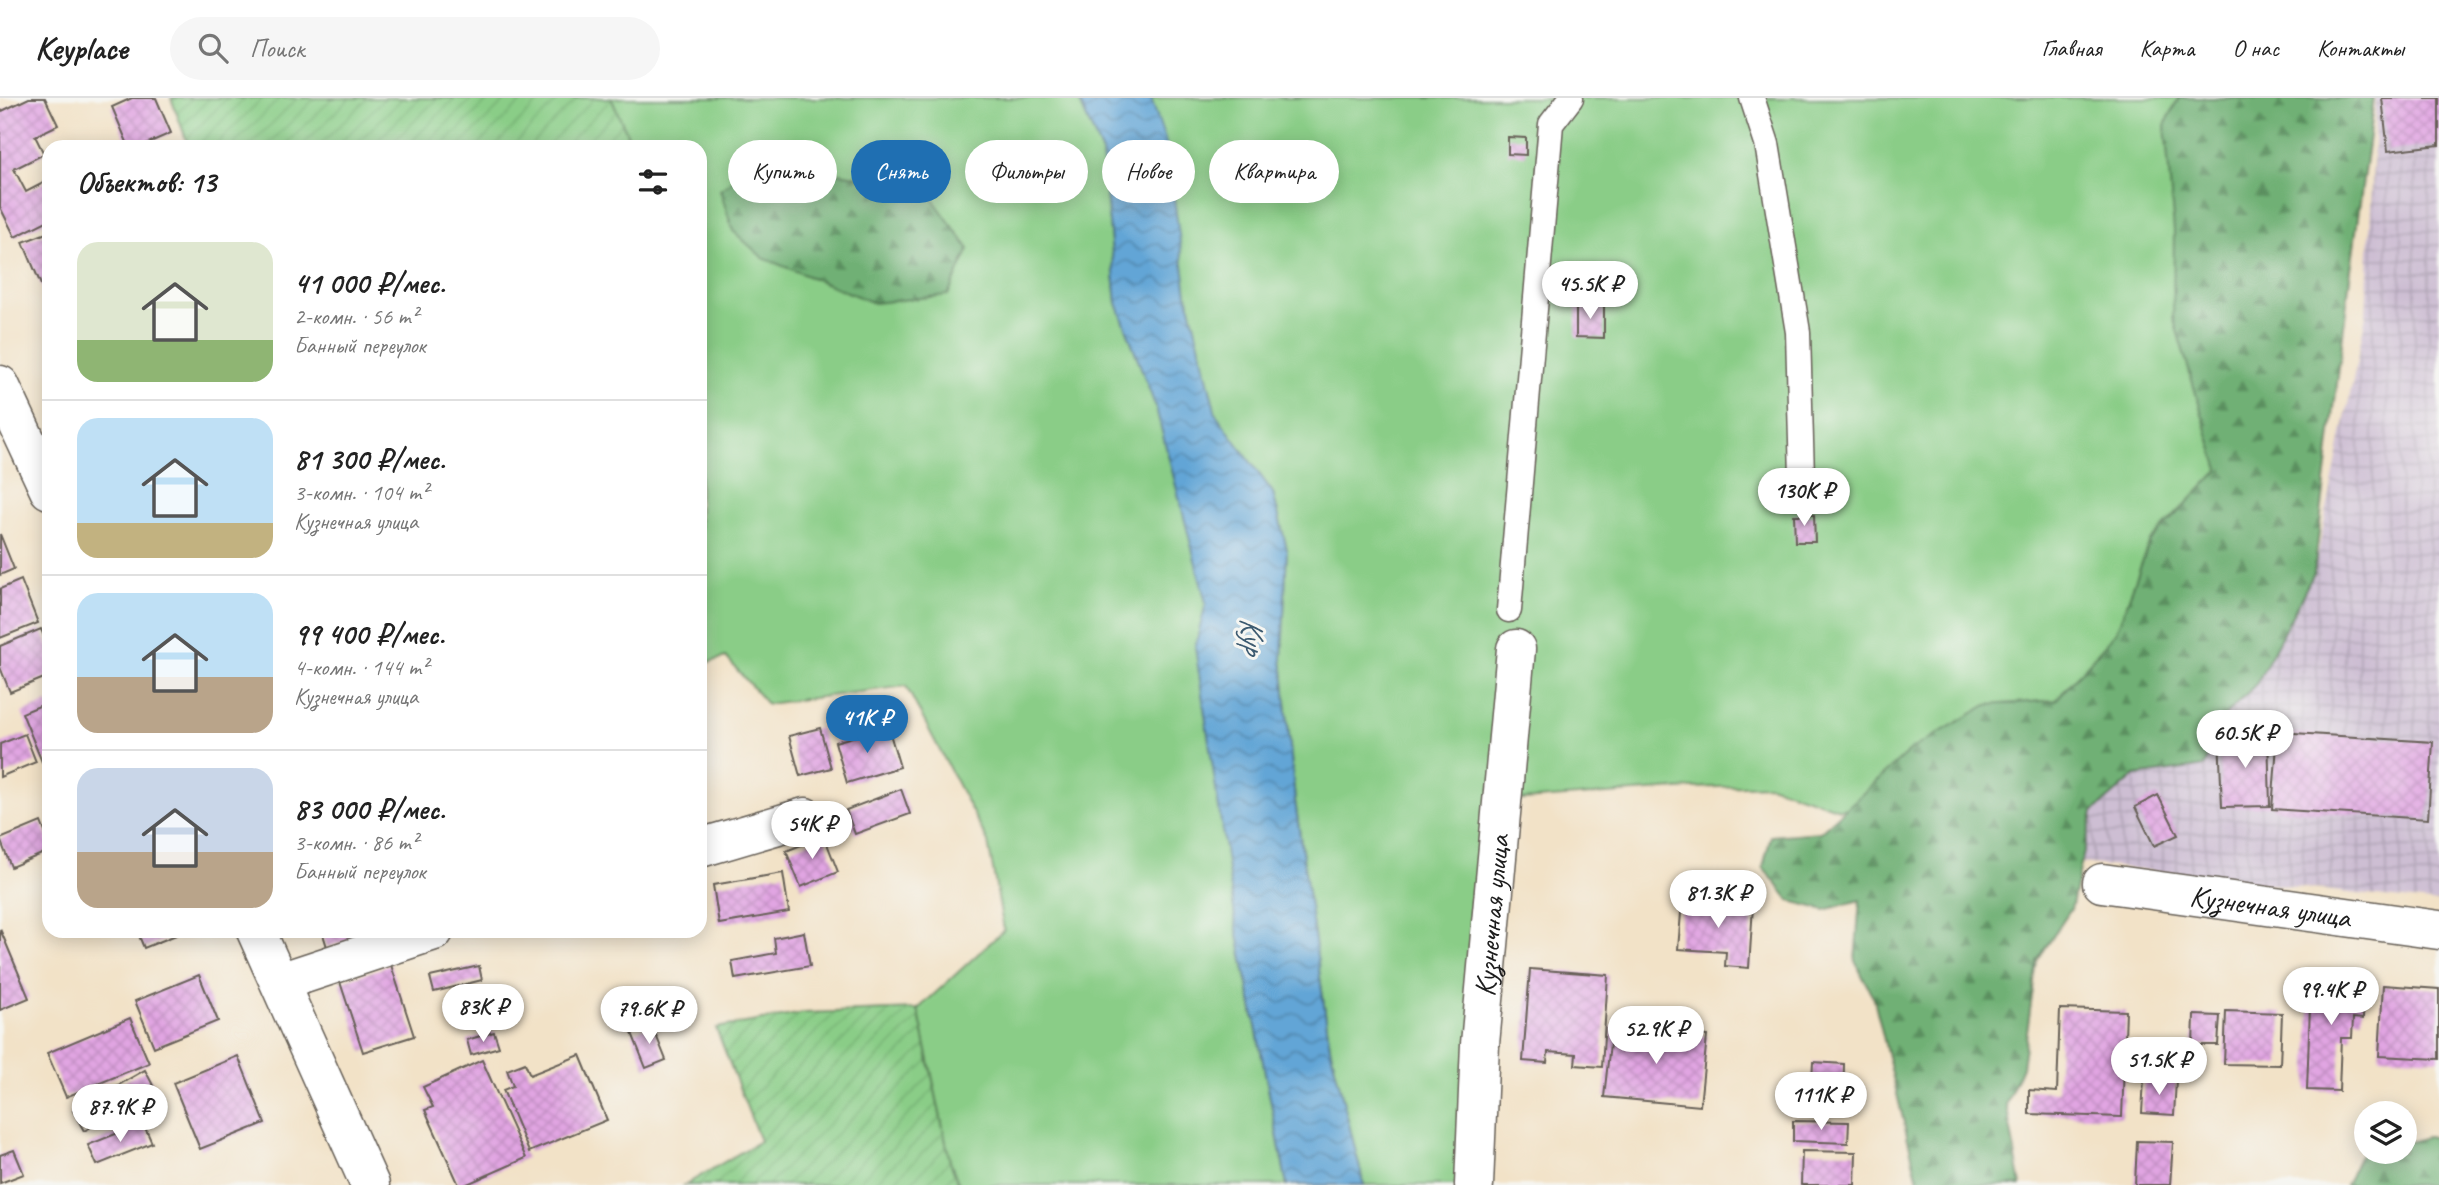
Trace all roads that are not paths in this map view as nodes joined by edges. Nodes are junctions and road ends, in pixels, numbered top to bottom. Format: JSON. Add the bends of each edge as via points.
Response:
{"nodes":[{"id":1,"x":1572,"y":98,"type":"edge"},
{"id":2,"x":1752,"y":98,"type":"edge"},
{"id":3,"x":0,"y":385,"type":"edge"},
{"id":4,"x":42,"y":475,"type":"edge"},
{"id":5,"x":1802,"y":477,"type":"dead end"},
{"id":6,"x":1509,"y":610,"type":"dead end"},
{"id":7,"x":1516,"y":649,"type":"dead end"},
{"id":8,"x":804,"y":817,"type":"dead end"},
{"id":9,"x":707,"y":846,"type":"edge"},
{"id":10,"x":2102,"y":883,"type":"dead end"},
{"id":11,"x":2439,"y":930,"type":"edge"},
{"id":12,"x":259,"y":938,"type":"edge"},
{"id":13,"x":413,"y":938,"type":"edge"},
{"id":14,"x":279,"y":982,"type":"junction"},
{"id":15,"x":370,"y":1185,"type":"edge"},
{"id":16,"x":1474,"y":1185,"type":"edge"}],
"edges":[{"from":1,"to":6,"type":"lane","via":[[1551,124]]},
{"from":2,"to":5,"type":"lane","via":[[1767,144],[1798,332]]},
{"from":3,"to":4,"type":"street"},
{"from":7,"to":16,"type":"street","name":"Кузнечная улица","via":[[1481,1031]]},
{"from":8,"to":9,"type":"street"},
{"from":10,"to":11,"type":"street","name":"Кузнечная улица"},
{"from":12,"to":14,"type":"street"},
{"from":13,"to":14,"type":"street"},
{"from":14,"to":15,"type":"street"}]}
